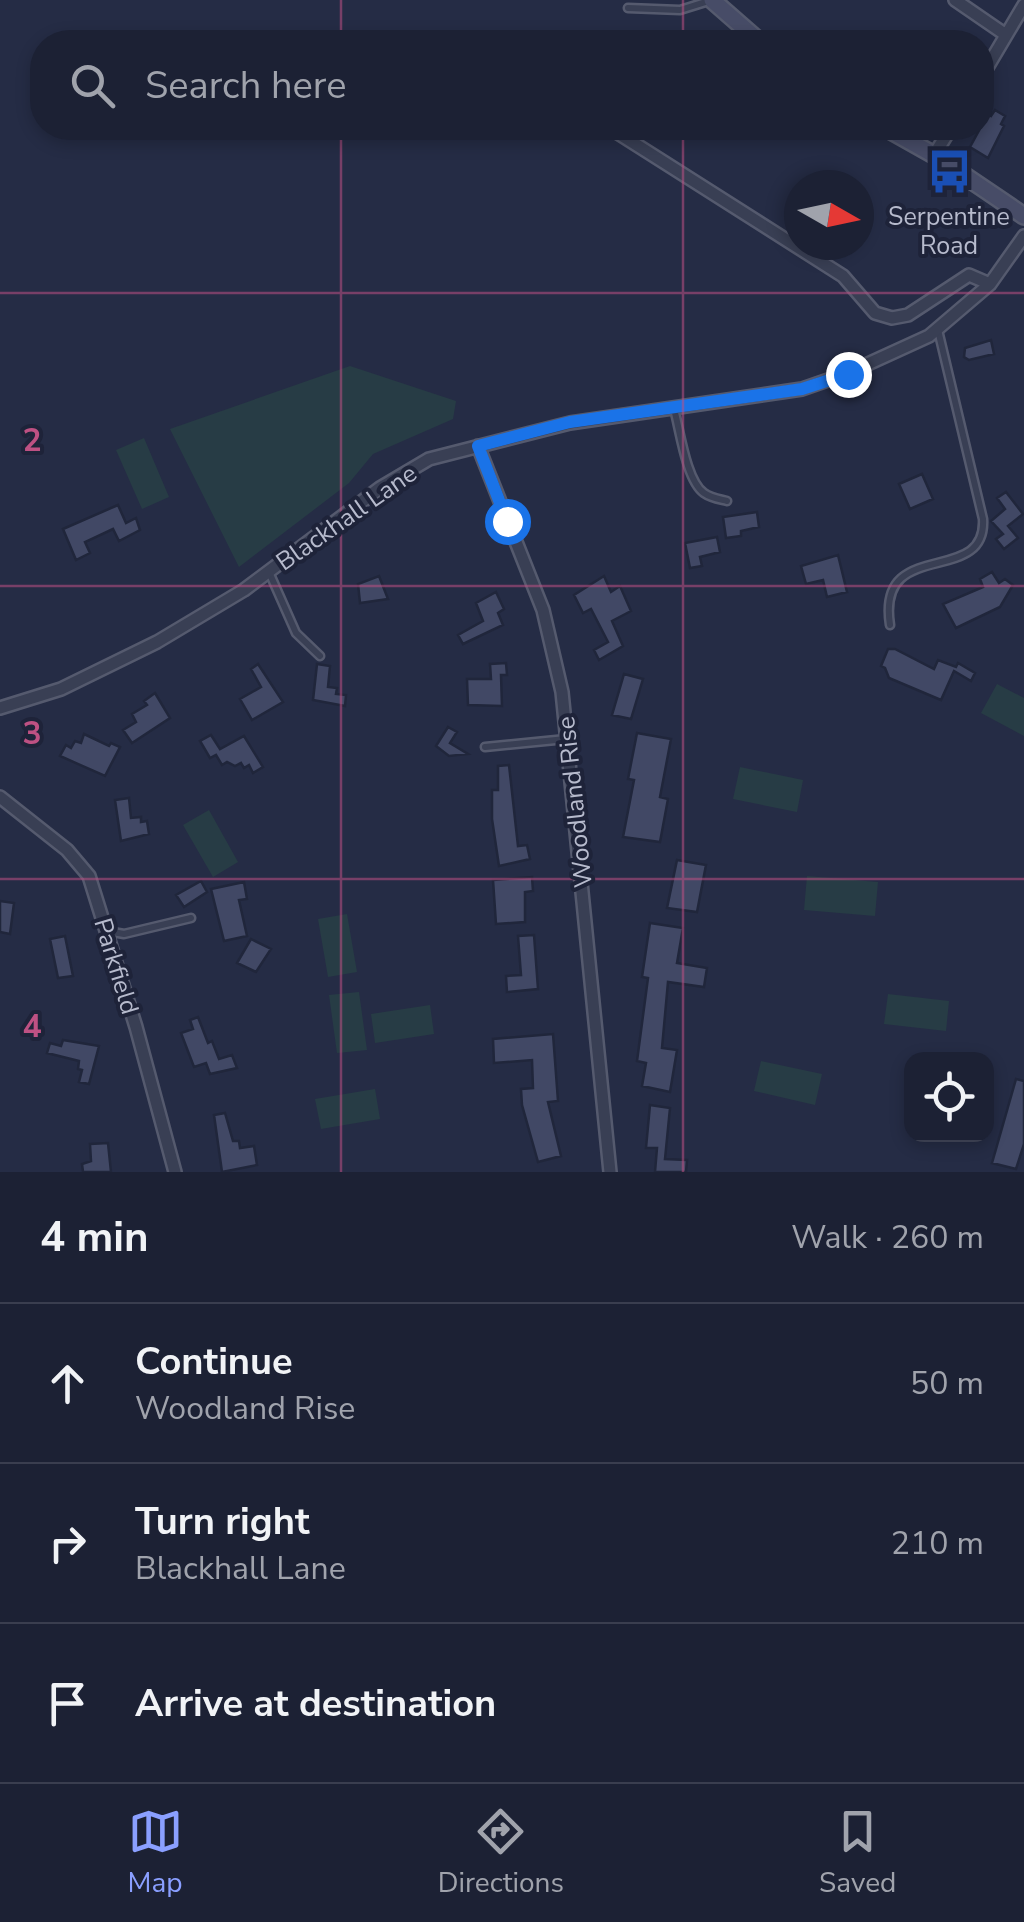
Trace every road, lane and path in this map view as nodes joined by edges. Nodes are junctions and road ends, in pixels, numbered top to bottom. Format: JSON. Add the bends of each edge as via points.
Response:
{"nodes":[{"id":1,"x":711,"y":0,"type":"edge"},
{"id":2,"x":955,"y":0,"type":"edge"},
{"id":3,"x":1024,"y":5,"type":"edge"},
{"id":4,"x":628,"y":8,"type":"dead end"},
{"id":5,"x":746,"y":30,"type":"edge"},
{"id":6,"x":1006,"y":35,"type":"junction"},
{"id":7,"x":994,"y":56,"type":"edge"},
{"id":8,"x":629,"y":140,"type":"edge"},
{"id":9,"x":907,"y":140,"type":"edge"},
{"id":10,"x":943,"y":140,"type":"edge"},
{"id":11,"x":934,"y":155,"type":"junction"},
{"id":12,"x":1024,"y":216,"type":"edge"},
{"id":13,"x":1024,"y":236,"type":"edge"},
{"id":14,"x":990,"y":284,"type":"junction"},
{"id":15,"x":937,"y":329,"type":"junction"},
{"id":16,"x":674,"y":407,"type":"junction"},
{"id":17,"x":478,"y":446,"type":"junction"},
{"id":18,"x":727,"y":500,"type":"dead end"},
{"id":19,"x":268,"y":571,"type":"junction"},
{"id":20,"x":890,"y":625,"type":"dead end"},
{"id":21,"x":320,"y":656,"type":"dead end"},
{"id":22,"x":0,"y":708,"type":"edge"},
{"id":23,"x":566,"y":739,"type":"junction"},
{"id":24,"x":485,"y":747,"type":"dead end"},
{"id":25,"x":0,"y":797,"type":"edge"},
{"id":26,"x":191,"y":918,"type":"dead end"},
{"id":27,"x":108,"y":931,"type":"junction"},
{"id":28,"x":174,"y":1172,"type":"edge"},
{"id":29,"x":610,"y":1172,"type":"edge"}],
"edges":[{"from":1,"to":4,"type":"lane","via":[[680,10]]},
{"from":1,"to":5,"type":"main road"},
{"from":2,"to":6,"type":"street"},
{"from":3,"to":6,"type":"street"},
{"from":6,"to":7,"type":"street"},
{"from":8,"to":14,"type":"street","via":[[843,276],[875,312],[908,314],[969,275]]},
{"from":9,"to":11,"type":"main road"},
{"from":10,"to":11,"type":"street"},
{"from":11,"to":12,"type":"main road"},
{"from":13,"to":14,"type":"street","name":"Blackhall Lane"},
{"from":14,"to":15,"type":"street","name":"Blackhall Lane"},
{"from":15,"to":16,"type":"street","name":"Blackhall Lane","via":[[802,389]]},
{"from":15,"to":20,"type":"lane","via":[[983,538],[958,558],[900,576],[889,595]]},
{"from":16,"to":17,"type":"street","name":"Blackhall Lane","via":[[570,422]]},
{"from":16,"to":18,"type":"lane","via":[[699,490]]},
{"from":17,"to":19,"type":"street","name":"Blackhall Lane","via":[[430,459],[380,488]]},
{"from":17,"to":23,"type":"street","name":"Woodland Rise","via":[[543,610]]},
{"from":19,"to":21,"type":"lane","via":[[296,633]]},
{"from":19,"to":22,"type":"street","name":"Blackhall Lane","via":[[157,642],[60,689]]},
{"from":23,"to":24,"type":"lane"},
{"from":23,"to":29,"type":"street","name":"Woodland Rise"},
{"from":25,"to":27,"type":"street","name":"Parkfield","via":[[90,876]]},
{"from":26,"to":27,"type":"lane","via":[[124,934]]},
{"from":27,"to":28,"type":"street","name":"Parkfield"}]}
